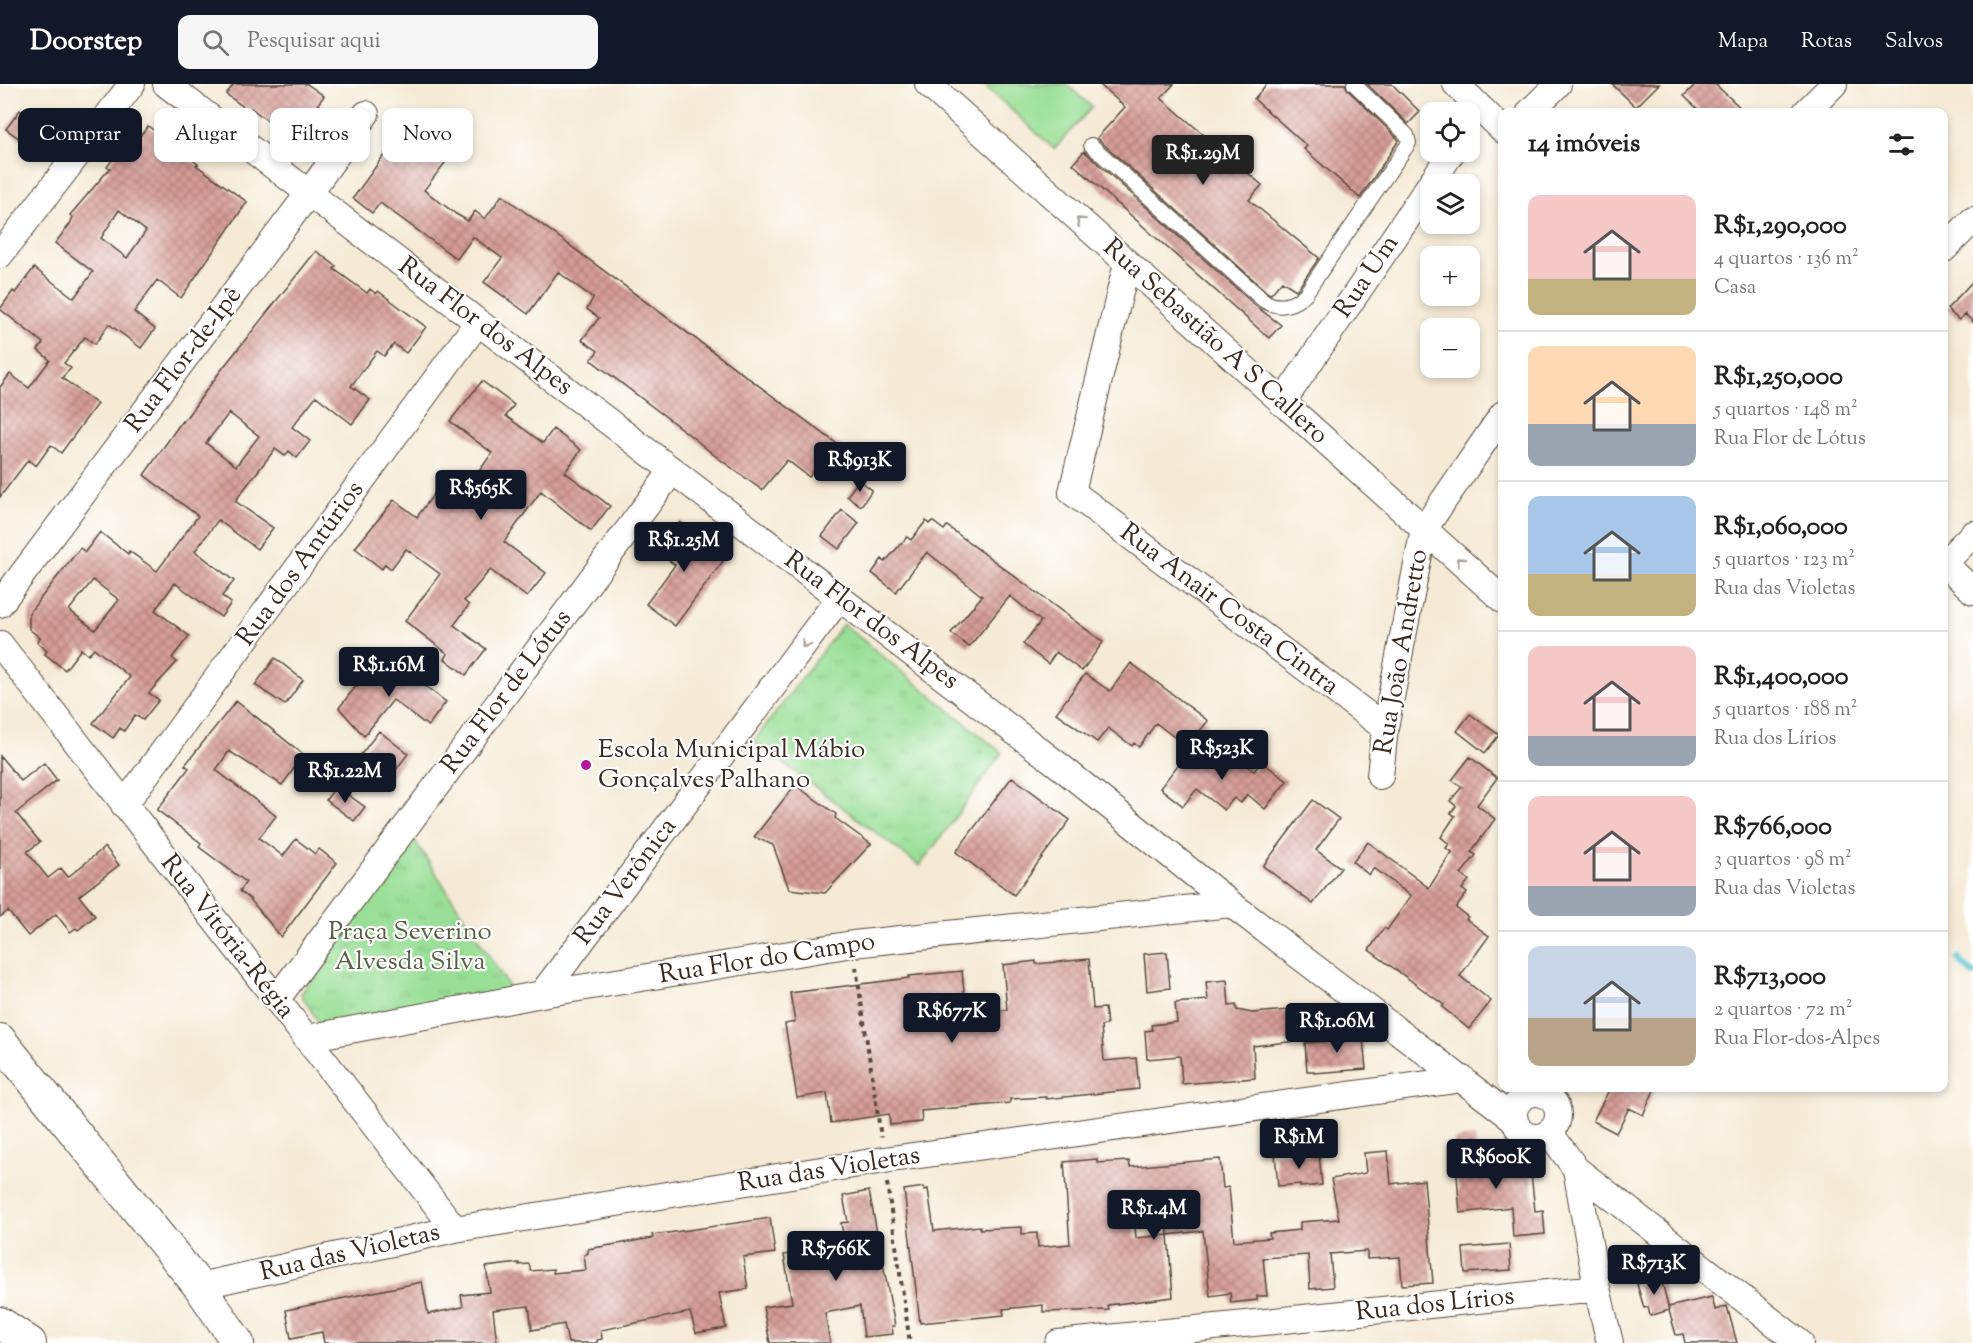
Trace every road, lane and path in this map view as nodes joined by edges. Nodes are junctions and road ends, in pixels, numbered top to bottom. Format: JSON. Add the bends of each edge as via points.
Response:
{"nodes":[{"id":1,"x":132,"y":84,"type":"edge"},
{"id":2,"x":166,"y":84,"type":"edge"},
{"id":3,"x":928,"y":84,"type":"edge"},
{"id":4,"x":1354,"y":84,"type":"edge"},
{"id":5,"x":1456,"y":84,"type":"edge"},
{"id":6,"x":1558,"y":84,"type":"edge"},
{"id":7,"x":1834,"y":84,"type":"edge"},
{"id":8,"x":1467,"y":102,"type":"edge"},
{"id":9,"x":1534,"y":108,"type":"edge"},
{"id":10,"x":1810,"y":108,"type":"edge"},
{"id":11,"x":1480,"y":118,"type":"edge"},
{"id":12,"x":1498,"y":128,"type":"edge"},
{"id":13,"x":1091,"y":145,"type":"dead end"},
{"id":14,"x":331,"y":162,"type":"edge"},
{"id":15,"x":1445,"y":162,"type":"edge"},
{"id":16,"x":309,"y":193,"type":"junction"},
{"id":17,"x":1973,"y":220,"type":"edge"},
{"id":18,"x":1948,"y":245,"type":"edge"},
{"id":19,"x":0,"y":255,"type":"edge"},
{"id":20,"x":1127,"y":263,"type":"junction"},
{"id":21,"x":478,"y":322,"type":"junction"},
{"id":22,"x":1282,"y":403,"type":"junction"},
{"id":23,"x":1498,"y":421,"type":"edge"},
{"id":24,"x":673,"y":470,"type":"junction"},
{"id":25,"x":1424,"y":529,"type":"junction"},
{"id":26,"x":1973,"y":534,"type":"edge"},
{"id":27,"x":1948,"y":559,"type":"edge"},
{"id":28,"x":1948,"y":567,"type":"edge"},
{"id":29,"x":1973,"y":591,"type":"edge"},
{"id":30,"x":1498,"y":596,"type":"edge"},
{"id":31,"x":840,"y":597,"type":"junction"},
{"id":32,"x":0,"y":604,"type":"edge"},
{"id":33,"x":0,"y":644,"type":"edge"},
{"id":34,"x":1385,"y":728,"type":"junction"},
{"id":35,"x":1380,"y":776,"type":"dead end"},
{"id":36,"x":124,"y":805,"type":"junction"},
{"id":37,"x":1231,"y":903,"type":"junction"},
{"id":38,"x":542,"y":994,"type":"junction"},
{"id":39,"x":276,"y":1000,"type":"junction"},
{"id":40,"x":307,"y":1038,"type":"junction"},
{"id":41,"x":0,"y":1040,"type":"edge"},
{"id":42,"x":1463,"y":1079,"type":"junction"},
{"id":43,"x":1549,"y":1092,"type":"edge"},
{"id":44,"x":1515,"y":1120,"type":"junction"},
{"id":45,"x":1550,"y":1132,"type":"junction"},
{"id":46,"x":1576,"y":1169,"type":"junction"},
{"id":47,"x":455,"y":1229,"type":"junction"},
{"id":48,"x":199,"y":1286,"type":"junction"},
{"id":49,"x":1597,"y":1288,"type":"junction"},
{"id":50,"x":0,"y":1323,"type":"edge"},
{"id":51,"x":30,"y":1343,"type":"edge"},
{"id":52,"x":238,"y":1343,"type":"edge"},
{"id":53,"x":1058,"y":1343,"type":"edge"},
{"id":54,"x":1610,"y":1343,"type":"edge"},
{"id":55,"x":1800,"y":1343,"type":"edge"}],
"edges":[{"from":1,"to":19,"type":"street"},
{"from":2,"to":16,"type":"street","name":"Rua Flor dos Alpes"},
{"from":20,"to":3,"type":"street","name":"Rua Sebastião A S Callero","one_way":true},
{"from":4,"to":13,"type":"lane","via":[[1407,135],[1409,143],[1306,293],[1292,304],[1277,306],[1263,300]]},
{"from":5,"to":8,"type":"street"},
{"from":6,"to":9,"type":"street"},
{"from":7,"to":10,"type":"street"},
{"from":11,"to":12,"type":"street"},
{"from":14,"to":16,"type":"street","name":"Rua Flor-de-Ipê"},
{"from":15,"to":22,"type":"street","name":"Rua Um"},
{"from":16,"to":21,"type":"street","name":"Rua Flor dos Alpes"},
{"from":16,"to":32,"type":"street","name":"Rua Flor-de-Ipê"},
{"from":17,"to":18,"type":"street"},
{"from":20,"to":22,"type":"street","name":"Rua Sebastião A S Callero"},
{"from":20,"to":34,"type":"street","name":"Rua Anair Costa Cintra","via":[[1072,492]]},
{"from":21,"to":24,"type":"street","name":"Rua Flor dos Alpes"},
{"from":21,"to":36,"type":"street","name":"Rua dos Antúrios"},
{"from":22,"to":25,"type":"street","name":"Rua Sebastião A S Callero"},
{"from":23,"to":25,"type":"street"},
{"from":24,"to":31,"type":"street","name":"Rua Flor dos Alpes"},
{"from":24,"to":39,"type":"street","name":"Rua Flor de Lótus"},
{"from":30,"to":25,"type":"street","name":"Rua Sebastião A S Callero","one_way":true},
{"from":25,"to":34,"type":"street","name":"Rua João Andretto"},
{"from":26,"to":27,"type":"street"},
{"from":28,"to":29,"type":"street"},
{"from":31,"to":37,"type":"street","name":"Rua Flor dos Alpes"},
{"from":31,"to":38,"type":"street","name":"Rua Verônica","one_way":true},
{"from":33,"to":36,"type":"street","name":"Rua Vitória-Régia"},
{"from":34,"to":35,"type":"street","name":"Rua João Andretto"},
{"from":36,"to":39,"type":"street","name":"Rua Vitória-Régia"},
{"from":37,"to":38,"type":"street","name":"Rua Flor do Campo","via":[[853,944]]},
{"from":37,"to":42,"type":"street","name":"Rua Flor dos Alpes"},
{"from":38,"to":40,"type":"street","name":"Rua Flor do Campo"},
{"from":39,"to":40,"type":"street","name":"Rua Vitória-Régia"},
{"from":40,"to":47,"type":"street","name":"Rua Vitória-Régia"},
{"from":41,"to":48,"type":"street"},
{"from":42,"to":44,"type":"street","name":"Rua Flor dos Alpes"},
{"from":42,"to":47,"type":"street","name":"Rua das Violetas","via":[[884,1160]]},
{"from":43,"to":44,"type":"street","via":[[1521,1099]]},
{"from":43,"to":45,"type":"street","via":[[1558,1115]]},
{"from":44,"to":45,"type":"street","via":[[1529,1136]]},
{"from":45,"to":46,"type":"street"},
{"from":46,"to":49,"type":"street"},
{"from":46,"to":55,"type":"street"},
{"from":47,"to":48,"type":"street","name":"Rua das Violetas"},
{"from":48,"to":52,"type":"street"},
{"from":49,"to":53,"type":"street","name":"Rua dos Lírios"},
{"from":49,"to":54,"type":"street"},
{"from":50,"to":51,"type":"street"}]}
